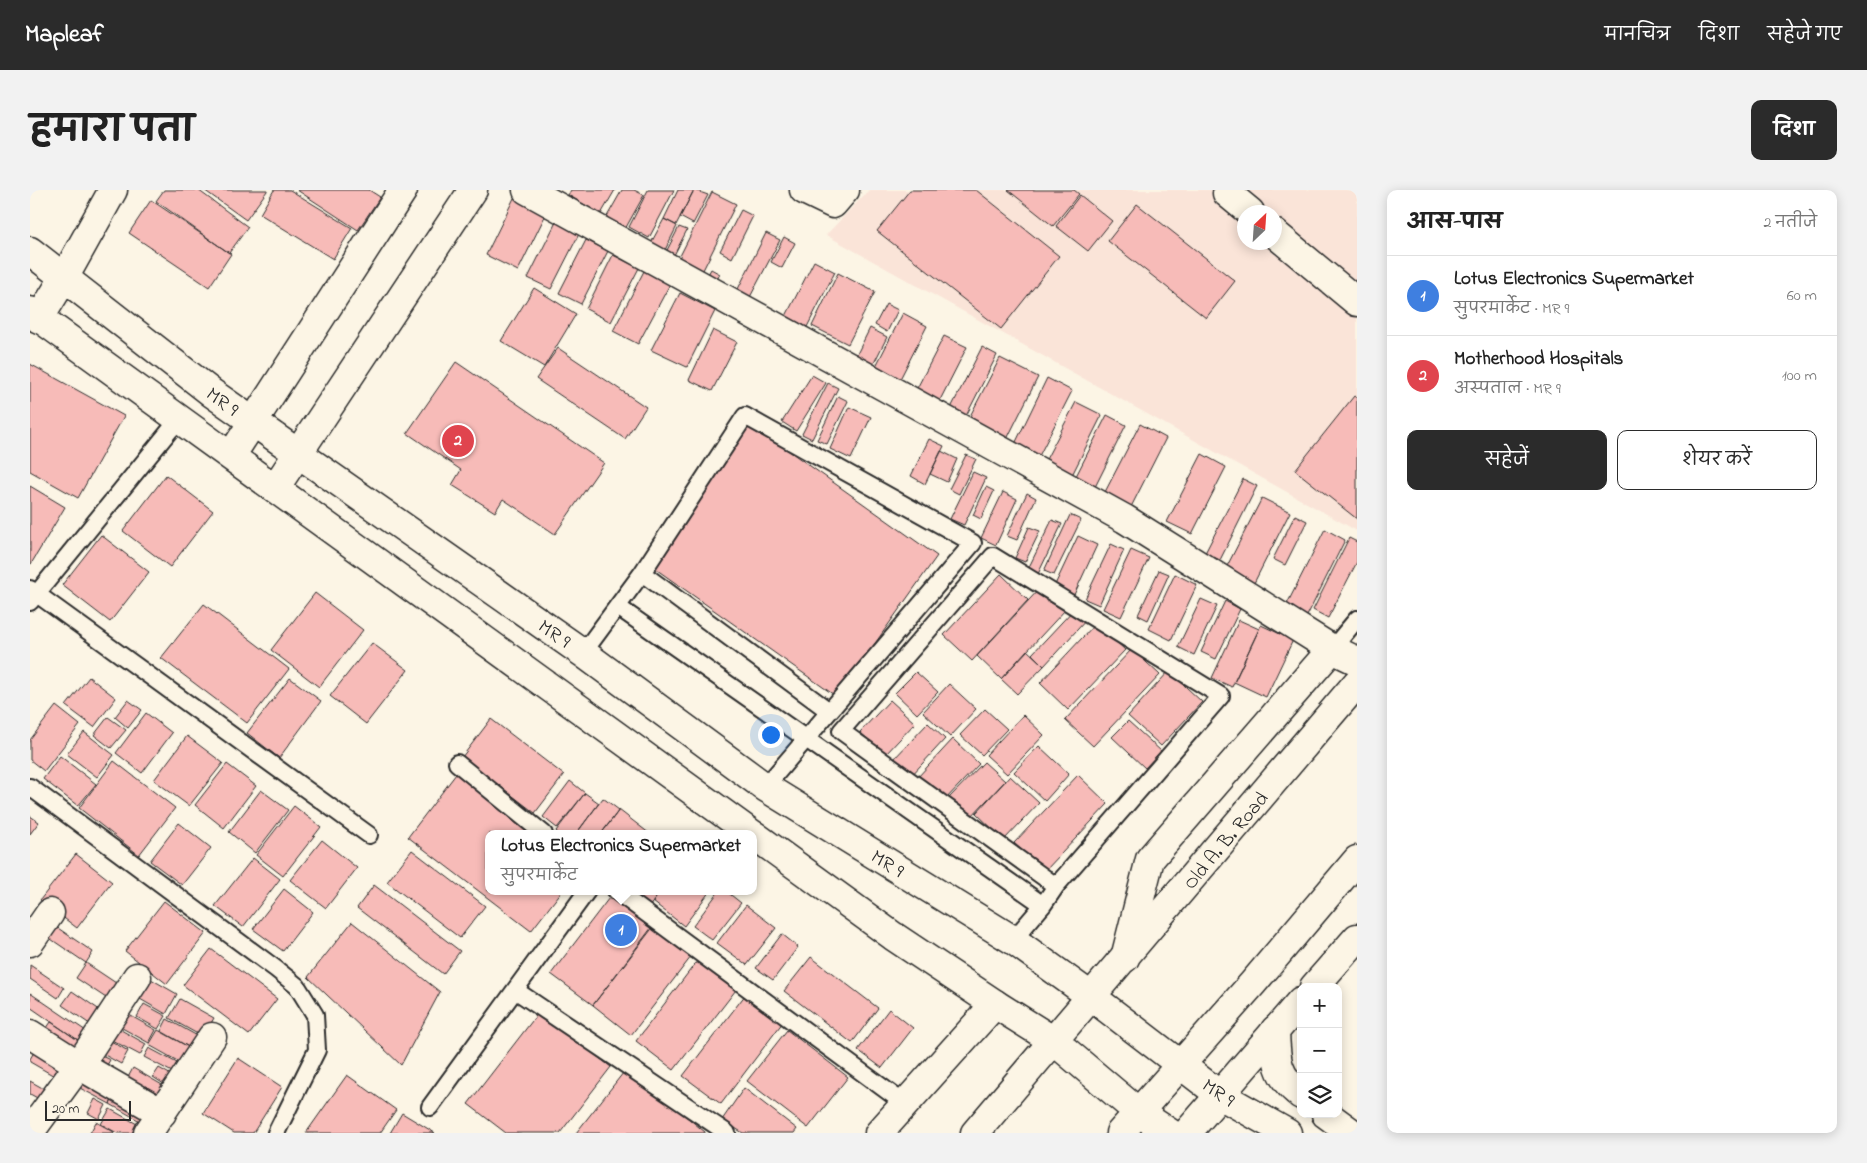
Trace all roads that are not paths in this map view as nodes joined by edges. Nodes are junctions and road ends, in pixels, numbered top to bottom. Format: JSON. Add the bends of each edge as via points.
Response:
{"nodes":[{"id":1,"x":113,"y":190,"type":"edge"},
{"id":2,"x":403,"y":190,"type":"edge"},
{"id":3,"x":473,"y":190,"type":"edge"},
{"id":4,"x":526,"y":190,"type":"edge"},
{"id":5,"x":804,"y":190,"type":"edge"},
{"id":6,"x":845,"y":190,"type":"edge"},
{"id":7,"x":1230,"y":190,"type":"edge"},
{"id":8,"x":1242,"y":205,"type":"edge"},
{"id":9,"x":1282,"y":240,"type":"edge"},
{"id":10,"x":30,"y":251,"type":"edge"},
{"id":11,"x":64,"y":278,"type":"junction"},
{"id":12,"x":1357,"y":302,"type":"edge"},
{"id":13,"x":34,"y":315,"type":"edge"},
{"id":14,"x":178,"y":418,"type":"junction"},
{"id":15,"x":253,"y":422,"type":"junction"},
{"id":16,"x":297,"y":453,"type":"junction"},
{"id":17,"x":231,"y":456,"type":"junction"},
{"id":18,"x":275,"y":488,"type":"junction"},
{"id":19,"x":642,"y":573,"type":"junction"},
{"id":20,"x":32,"y":595,"type":"edge"},
{"id":21,"x":618,"y":607,"type":"junction"},
{"id":22,"x":1357,"y":619,"type":"edge"},
{"id":23,"x":1332,"y":649,"type":"junction"},
{"id":24,"x":584,"y":653,"type":"junction"},
{"id":25,"x":1357,"y":661,"type":"edge"},
{"id":26,"x":1357,"y":683,"type":"edge"},
{"id":27,"x":829,"y":711,"type":"junction"},
{"id":28,"x":806,"y":740,"type":"junction"},
{"id":29,"x":457,"y":762,"type":"dead end"},
{"id":30,"x":30,"y":787,"type":"edge"},
{"id":31,"x":765,"y":788,"type":"junction"},
{"id":32,"x":539,"y":830,"type":"edge"},
{"id":33,"x":747,"y":830,"type":"edge"},
{"id":34,"x":369,"y":835,"type":"dead end"},
{"id":35,"x":757,"y":837,"type":"edge"},
{"id":36,"x":1357,"y":860,"type":"edge"},
{"id":37,"x":1056,"y":886,"type":"junction"},
{"id":38,"x":584,"y":895,"type":"edge"},
{"id":39,"x":621,"y":895,"type":"edge"},
{"id":40,"x":1042,"y":905,"type":"junction"},
{"id":41,"x":50,"y":913,"type":"dead end"},
{"id":42,"x":1357,"y":938,"type":"edge"},
{"id":43,"x":1013,"y":940,"type":"junction"},
{"id":44,"x":30,"y":942,"type":"edge"},
{"id":45,"x":1125,"y":958,"type":"junction"},
{"id":46,"x":137,"y":977,"type":"dead end"},
{"id":47,"x":1318,"y":983,"type":"edge"},
{"id":48,"x":515,"y":990,"type":"junction"},
{"id":49,"x":1092,"y":997,"type":"junction"},
{"id":50,"x":995,"y":1004,"type":"junction"},
{"id":51,"x":1297,"y":1006,"type":"edge"},
{"id":52,"x":1276,"y":1030,"type":"junction"},
{"id":53,"x":30,"y":1034,"type":"edge"},
{"id":54,"x":212,"y":1037,"type":"dead end"},
{"id":55,"x":1054,"y":1041,"type":"junction"},
{"id":56,"x":1180,"y":1064,"type":"junction"},
{"id":57,"x":79,"y":1065,"type":"junction"},
{"id":58,"x":1297,"y":1092,"type":"edge"},
{"id":59,"x":1220,"y":1095,"type":"junction"},
{"id":60,"x":905,"y":1104,"type":"junction"},
{"id":61,"x":430,"y":1107,"type":"dead end"},
{"id":62,"x":1138,"y":1112,"type":"junction"},
{"id":63,"x":1331,"y":1118,"type":"edge"},
{"id":64,"x":155,"y":1123,"type":"edge"},
{"id":65,"x":30,"y":1132,"type":"edge"},
{"id":66,"x":276,"y":1133,"type":"edge"},
{"id":67,"x":727,"y":1133,"type":"edge"},
{"id":68,"x":879,"y":1133,"type":"edge"},
{"id":69,"x":976,"y":1133,"type":"edge"},
{"id":70,"x":1120,"y":1133,"type":"edge"},
{"id":71,"x":1170,"y":1133,"type":"edge"},
{"id":72,"x":1187,"y":1133,"type":"edge"},
{"id":73,"x":1287,"y":1133,"type":"edge"},
{"id":74,"x":1352,"y":1133,"type":"edge"}],
"edges":[{"from":1,"to":11,"type":"street"},
{"from":2,"to":15,"type":"street"},
{"from":3,"to":16,"type":"street"},
{"from":4,"to":23,"type":"street","via":[[1125,519]]},
{"from":5,"to":6,"type":"street","via":[[833,204]]},
{"from":7,"to":8,"type":"street","via":[[1228,193]]},
{"from":9,"to":12,"type":"street"},
{"from":10,"to":11,"type":"street","name":"MR 9"},
{"from":11,"to":13,"type":"street"},
{"from":11,"to":15,"type":"street","name":"MR 9"},
{"from":13,"to":14,"type":"street","name":"MR 9"},
{"from":14,"to":17,"type":"street","name":"MR 9"},
{"from":14,"to":20,"type":"lane"},
{"from":15,"to":16,"type":"street","name":"MR 9"},
{"from":15,"to":17,"type":"street"},
{"from":16,"to":18,"type":"street"},
{"from":16,"to":24,"type":"street","name":"MR 9"},
{"from":17,"to":18,"type":"street","name":"MR 9"},
{"from":18,"to":33,"type":"street","name":"MR 9"},
{"from":19,"to":21,"type":"lane"},
{"from":19,"to":27,"type":"lane"},
{"from":19,"to":27,"type":"lane","via":[[745,416],[973,543]]},
{"from":20,"to":34,"type":"lane"},
{"from":21,"to":24,"type":"lane"},
{"from":21,"to":28,"type":"lane"},
{"from":22,"to":23,"type":"lane"},
{"from":23,"to":25,"type":"street"},
{"from":23,"to":45,"type":"street","via":[[1150,859]]},
{"from":24,"to":31,"type":"street","name":"MR 9"},
{"from":26,"to":45,"type":"street","name":"Old A. B. Road"},
{"from":27,"to":28,"type":"lane"},
{"from":28,"to":31,"type":"lane"},
{"from":28,"to":40,"type":"lane"},
{"from":29,"to":32,"type":"lane"},
{"from":30,"to":66,"type":"lane","via":[[297,986],[315,1015],[317,1050]]},
{"from":31,"to":43,"type":"street","name":"MR 9"},
{"from":35,"to":50,"type":"street","name":"MR 9","via":[[893,936]]},
{"from":36,"to":56,"type":"street"},
{"from":37,"to":37,"type":"lane","via":[[1221,696],[993,556],[841,730]]},
{"from":37,"to":40,"type":"lane"},
{"from":38,"to":48,"type":"lane"},
{"from":39,"to":60,"type":"lane"},
{"from":40,"to":43,"type":"lane"},
{"from":41,"to":44,"type":"street"},
{"from":42,"to":47,"type":"street"},
{"from":43,"to":49,"type":"street","name":"MR 9"},
{"from":45,"to":49,"type":"street","name":"Old A. B. Road"},
{"from":46,"to":57,"type":"street"},
{"from":48,"to":61,"type":"lane"},
{"from":48,"to":67,"type":"lane"},
{"from":49,"to":55,"type":"street","name":"Old A. B. Road"},
{"from":49,"to":56,"type":"street","name":"MR 9"},
{"from":50,"to":55,"type":"street","name":"MR 9"},
{"from":50,"to":60,"type":"street"},
{"from":51,"to":52,"type":"street"},
{"from":52,"to":58,"type":"street","via":[[1276,1062],[1289,1086]]},
{"from":52,"to":59,"type":"street"},
{"from":53,"to":57,"type":"street"},
{"from":54,"to":64,"type":"street"},
{"from":55,"to":62,"type":"street","name":"MR 9"},
{"from":55,"to":69,"type":"street"},
{"from":56,"to":59,"type":"street","name":"MR 9"},
{"from":56,"to":62,"type":"street"},
{"from":57,"to":64,"type":"street"},
{"from":57,"to":65,"type":"street"},
{"from":59,"to":72,"type":"street"},
{"from":59,"to":73,"type":"street","name":"MR 9"},
{"from":60,"to":68,"type":"street"},
{"from":62,"to":70,"type":"street"},
{"from":62,"to":71,"type":"street"},
{"from":63,"to":74,"type":"street"}]}
